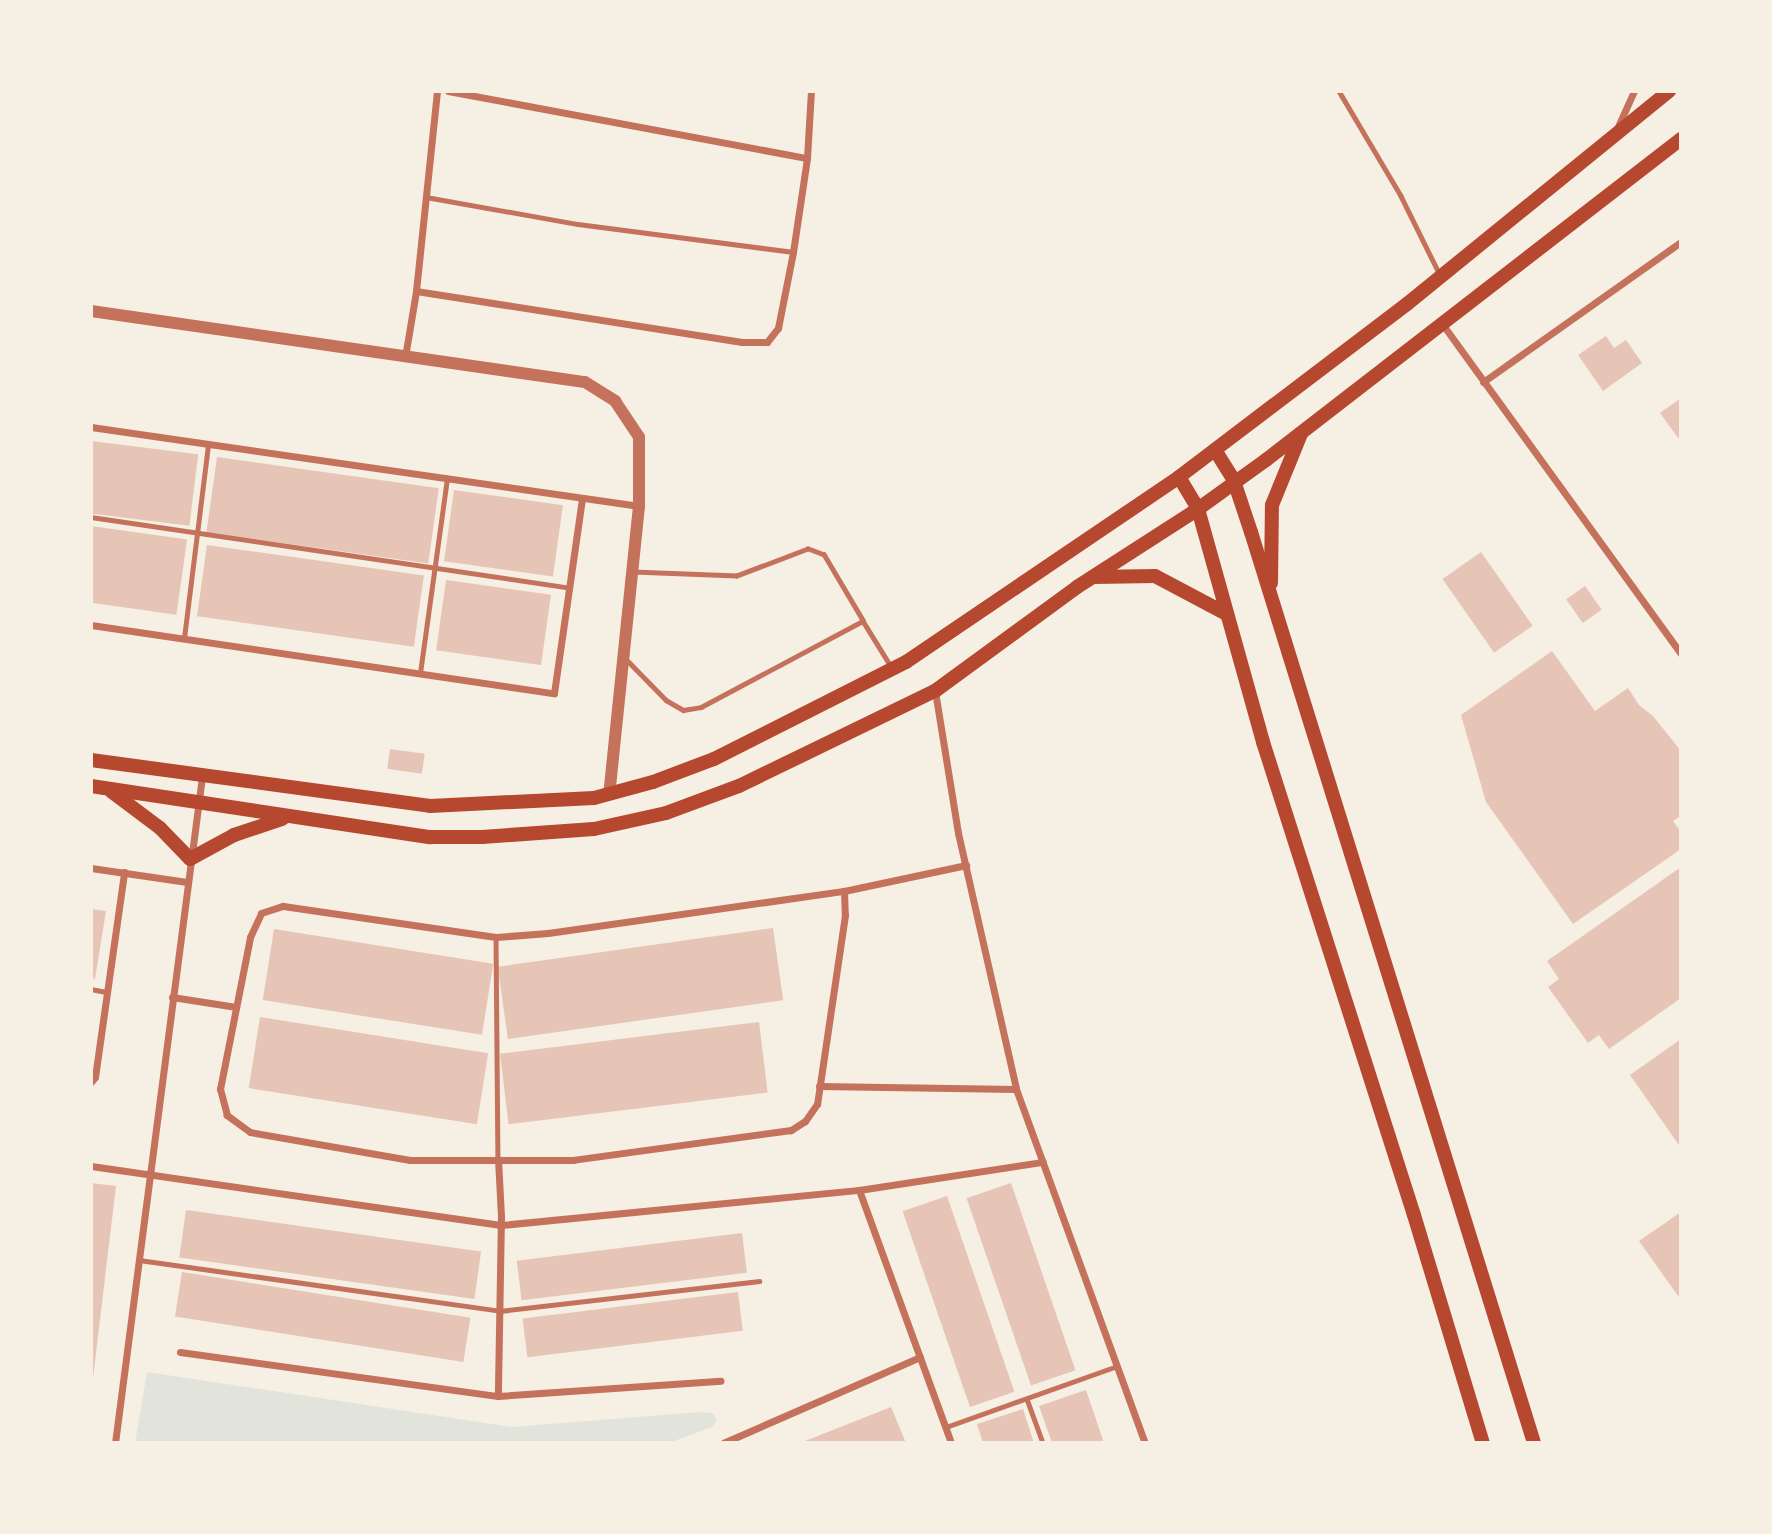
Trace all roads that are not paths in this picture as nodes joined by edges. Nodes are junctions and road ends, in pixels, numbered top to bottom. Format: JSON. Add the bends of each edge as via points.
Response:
{"nodes":[{"id":1,"x":437,"y":91,"type":"edge"},
{"id":2,"x":448,"y":91,"type":"edge"},
{"id":3,"x":811,"y":91,"type":"edge"},
{"id":4,"x":1339,"y":91,"type":"edge"},
{"id":5,"x":1634,"y":91,"type":"edge"},
{"id":6,"x":1669,"y":91,"type":"edge"},
{"id":7,"x":1614,"y":135,"type":"junction"},
{"id":8,"x":1681,"y":139,"type":"edge"},
{"id":9,"x":807,"y":158,"type":"junction"},
{"id":10,"x":426,"y":197,"type":"junction"},
{"id":11,"x":1681,"y":242,"type":"edge"},
{"id":12,"x":793,"y":253,"type":"junction"},
{"id":13,"x":1441,"y":277,"type":"junction"},
{"id":14,"x":416,"y":290,"type":"junction"},
{"id":15,"x":91,"y":311,"type":"edge"},
{"id":16,"x":1443,"y":325,"type":"junction"},
{"id":17,"x":405,"y":357,"type":"junction"},
{"id":18,"x":1483,"y":382,"type":"junction"},
{"id":19,"x":91,"y":427,"type":"edge"},
{"id":20,"x":1302,"y":432,"type":"junction"},
{"id":21,"x":208,"y":444,"type":"junction"},
{"id":22,"x":1215,"y":450,"type":"junction"},
{"id":23,"x":1179,"y":477,"type":"junction"},
{"id":24,"x":447,"y":478,"type":"junction"},
{"id":25,"x":1234,"y":481,"type":"junction"},
{"id":26,"x":582,"y":498,"type":"junction"},
{"id":27,"x":639,"y":506,"type":"junction"},
{"id":28,"x":1198,"y":509,"type":"junction"},
{"id":29,"x":91,"y":517,"type":"edge"},
{"id":30,"x":197,"y":533,"type":"junction"},
{"id":31,"x":435,"y":568,"type":"junction"},
{"id":32,"x":632,"y":572,"type":"junction"},
{"id":33,"x":1092,"y":577,"type":"junction"},
{"id":34,"x":569,"y":588,"type":"junction"},
{"id":35,"x":1271,"y":598,"type":"junction"},
{"id":36,"x":1225,"y":613,"type":"junction"},
{"id":37,"x":863,"y":621,"type":"junction"},
{"id":38,"x":91,"y":625,"type":"edge"},
{"id":39,"x":184,"y":639,"type":"junction"},
{"id":40,"x":1681,"y":654,"type":"edge"},
{"id":41,"x":623,"y":657,"type":"junction"},
{"id":42,"x":893,"y":670,"type":"junction"},
{"id":43,"x":420,"y":673,"type":"junction"},
{"id":44,"x":935,"y":691,"type":"junction"},
{"id":45,"x":91,"y":760,"type":"edge"},
{"id":46,"x":202,"y":777,"type":"junction"},
{"id":47,"x":91,"y":786,"type":"edge"},
{"id":48,"x":109,"y":789,"type":"junction"},
{"id":49,"x":609,"y":794,"type":"junction"},
{"id":50,"x":198,"y":803,"type":"junction"},
{"id":51,"x":287,"y":817,"type":"junction"},
{"id":52,"x":190,"y":859,"type":"junction"},
{"id":53,"x":966,"y":865,"type":"junction"},
{"id":54,"x":91,"y":867,"type":"edge"},
{"id":55,"x":124,"y":872,"type":"junction"},
{"id":56,"x":187,"y":882,"type":"junction"},
{"id":57,"x":844,"y":891,"type":"junction"},
{"id":58,"x":496,"y":937,"type":"junction"},
{"id":59,"x":91,"y":989,"type":"edge"},
{"id":60,"x":106,"y":992,"type":"junction"},
{"id":61,"x":172,"y":997,"type":"junction"},
{"id":62,"x":236,"y":1007,"type":"junction"},
{"id":63,"x":91,"y":1082,"type":"edge"},
{"id":64,"x":819,"y":1086,"type":"junction"},
{"id":65,"x":1016,"y":1089,"type":"junction"},
{"id":66,"x":498,"y":1159,"type":"junction"},
{"id":67,"x":1043,"y":1163,"type":"junction"},
{"id":68,"x":91,"y":1166,"type":"edge"},
{"id":69,"x":150,"y":1173,"type":"junction"},
{"id":70,"x":859,"y":1190,"type":"junction"},
{"id":71,"x":501,"y":1225,"type":"junction"},
{"id":72,"x":138,"y":1260,"type":"junction"},
{"id":73,"x":759,"y":1281,"type":"dead end"},
{"id":74,"x":499,"y":1311,"type":"junction"},
{"id":75,"x":180,"y":1352,"type":"dead end"},
{"id":76,"x":920,"y":1357,"type":"junction"},
{"id":77,"x":1117,"y":1366,"type":"junction"},
{"id":78,"x":720,"y":1381,"type":"dead end"},
{"id":79,"x":498,"y":1396,"type":"junction"},
{"id":80,"x":1027,"y":1399,"type":"junction"},
{"id":81,"x":946,"y":1427,"type":"junction"},
{"id":82,"x":949,"y":1442,"type":"edge"},
{"id":83,"x":115,"y":1443,"type":"edge"},
{"id":84,"x":723,"y":1443,"type":"edge"},
{"id":85,"x":1043,"y":1443,"type":"edge"},
{"id":86,"x":1144,"y":1443,"type":"edge"},
{"id":87,"x":1483,"y":1443,"type":"edge"},
{"id":88,"x":1534,"y":1443,"type":"edge"}],
"edges":[{"from":1,"to":10,"type":"street"},
{"from":2,"to":9,"type":"street"},
{"from":3,"to":9,"type":"street"},
{"from":4,"to":13,"type":"lane"},
{"from":5,"to":7,"type":"street"},
{"from":6,"to":7,"type":"main road"},
{"from":7,"to":13,"type":"main road"},
{"from":8,"to":16,"type":"main road"},
{"from":9,"to":12,"type":"street"},
{"from":10,"to":12,"type":"lane","via":[[578,224]]},
{"from":10,"to":14,"type":"street"},
{"from":11,"to":18,"type":"street"},
{"from":12,"to":14,"type":"street","via":[[778,327],[767,342],[742,342]]},
{"from":13,"to":22,"type":"main road"},
{"from":14,"to":17,"type":"street"},
{"from":15,"to":17,"type":"street"},
{"from":16,"to":18,"type":"street"},
{"from":16,"to":20,"type":"main road"},
{"from":17,"to":27,"type":"street","via":[[585,383],[615,401],[639,437]]},
{"from":18,"to":40,"type":"street"},
{"from":19,"to":21,"type":"street"},
{"from":20,"to":25,"type":"main road"},
{"from":20,"to":35,"type":"main road","via":[[1272,505]]},
{"from":21,"to":24,"type":"street"},
{"from":21,"to":30,"type":"lane"},
{"from":22,"to":23,"type":"main road"},
{"from":22,"to":25,"type":"main road"},
{"from":23,"to":28,"type":"main road"},
{"from":23,"to":42,"type":"main road"},
{"from":24,"to":26,"type":"street"},
{"from":24,"to":31,"type":"lane"},
{"from":25,"to":28,"type":"main road"},
{"from":25,"to":35,"type":"main road"},
{"from":26,"to":27,"type":"street"},
{"from":26,"to":34,"type":"street"},
{"from":27,"to":32,"type":"street"},
{"from":28,"to":33,"type":"main road"},
{"from":28,"to":36,"type":"main road"},
{"from":29,"to":30,"type":"lane"},
{"from":30,"to":31,"type":"lane"},
{"from":30,"to":39,"type":"lane"},
{"from":31,"to":34,"type":"lane"},
{"from":31,"to":43,"type":"lane"},
{"from":32,"to":37,"type":"lane","via":[[737,576],[808,549],[824,555]]},
{"from":32,"to":41,"type":"street"},
{"from":33,"to":36,"type":"main road","via":[[1155,576]]},
{"from":33,"to":44,"type":"main road"},
{"from":34,"to":43,"type":"street","via":[[554,692]]},
{"from":35,"to":88,"type":"main road"},
{"from":36,"to":87,"type":"main road"},
{"from":37,"to":41,"type":"lane","via":[[701,707],[683,710]]},
{"from":37,"to":42,"type":"lane"},
{"from":38,"to":39,"type":"street"},
{"from":39,"to":43,"type":"street"},
{"from":41,"to":49,"type":"street"},
{"from":42,"to":49,"type":"main road","via":[[714,759]]},
{"from":44,"to":51,"type":"main road","via":[[739,786],[666,813],[594,829],[430,837]]},
{"from":44,"to":53,"type":"street"},
{"from":45,"to":46,"type":"main road"},
{"from":46,"to":49,"type":"main road","via":[[430,806]]},
{"from":46,"to":50,"type":"street"},
{"from":47,"to":48,"type":"main road"},
{"from":48,"to":50,"type":"main road"},
{"from":48,"to":52,"type":"main road","via":[[160,828]]},
{"from":50,"to":51,"type":"main road"},
{"from":50,"to":52,"type":"street"},
{"from":51,"to":52,"type":"main road","via":[[234,835]]},
{"from":52,"to":56,"type":"street"},
{"from":53,"to":57,"type":"street"},
{"from":53,"to":65,"type":"street"},
{"from":54,"to":55,"type":"street"},
{"from":55,"to":56,"type":"street"},
{"from":55,"to":60,"type":"street"},
{"from":56,"to":61,"type":"street"},
{"from":57,"to":58,"type":"street"},
{"from":57,"to":64,"type":"street","via":[[845,915]]},
{"from":58,"to":62,"type":"street","via":[[283,906],[261,913],[250,937]]},
{"from":58,"to":66,"type":"lane"},
{"from":59,"to":60,"type":"lane"},
{"from":60,"to":63,"type":"street"},
{"from":61,"to":62,"type":"street"},
{"from":61,"to":69,"type":"street"},
{"from":62,"to":66,"type":"street","via":[[220,1088],[227,1115],[250,1132],[410,1160]]},
{"from":64,"to":65,"type":"street"},
{"from":64,"to":66,"type":"street","via":[[817,1104],[805,1121],[791,1130],[573,1160]]},
{"from":65,"to":67,"type":"street"},
{"from":66,"to":71,"type":"street"},
{"from":67,"to":70,"type":"street"},
{"from":67,"to":77,"type":"street"},
{"from":68,"to":69,"type":"street"},
{"from":69,"to":71,"type":"street"},
{"from":69,"to":72,"type":"street"},
{"from":70,"to":71,"type":"street"},
{"from":70,"to":76,"type":"street"},
{"from":71,"to":74,"type":"street"},
{"from":72,"to":74,"type":"lane"},
{"from":72,"to":83,"type":"street"},
{"from":73,"to":74,"type":"lane"},
{"from":74,"to":79,"type":"street"},
{"from":75,"to":79,"type":"street"},
{"from":76,"to":81,"type":"street"},
{"from":76,"to":84,"type":"street"},
{"from":77,"to":80,"type":"lane"},
{"from":77,"to":86,"type":"street"},
{"from":78,"to":79,"type":"street"},
{"from":80,"to":81,"type":"lane"},
{"from":80,"to":85,"type":"lane"},
{"from":81,"to":82,"type":"street"}]}
